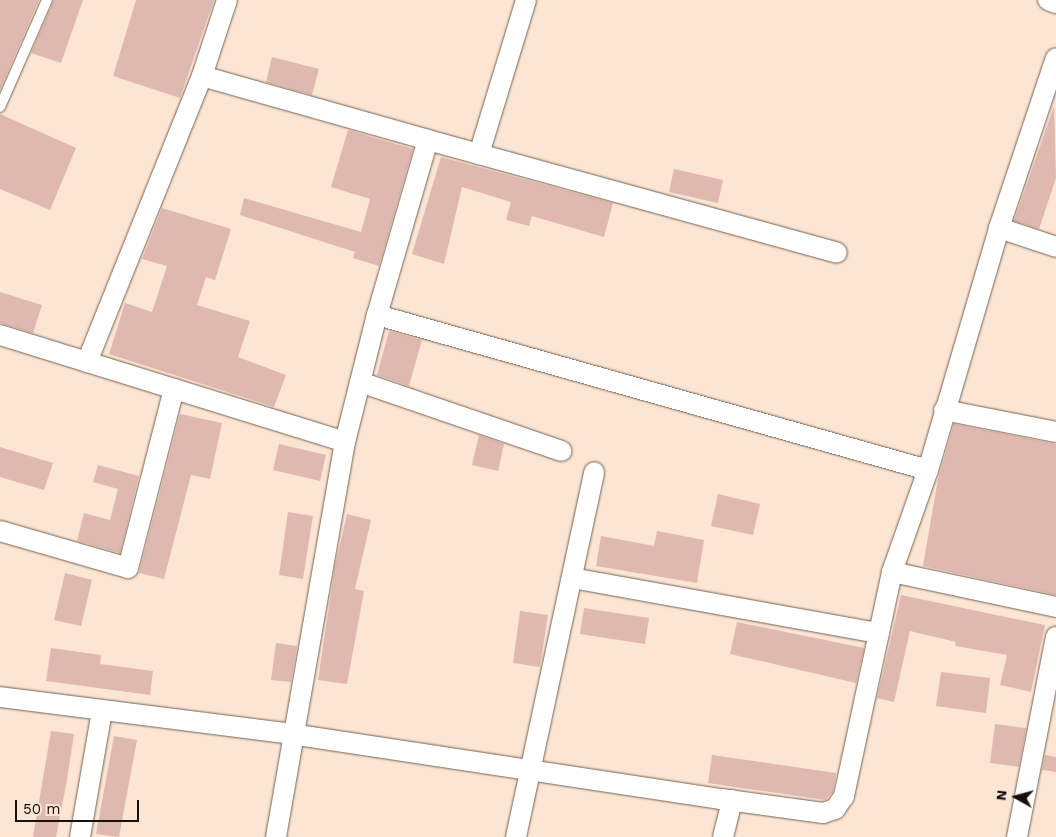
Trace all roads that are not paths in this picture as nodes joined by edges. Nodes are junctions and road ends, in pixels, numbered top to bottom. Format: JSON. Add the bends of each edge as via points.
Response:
{"nodes":[{"id":1,"x":47,"y":0,"type":"edge"},
{"id":2,"x":227,"y":0,"type":"edge"},
{"id":3,"x":526,"y":0,"type":"edge"},
{"id":4,"x":1048,"y":0,"type":"edge"},
{"id":5,"x":1056,"y":3,"type":"edge"},
{"id":6,"x":1056,"y":58,"type":"edge"},
{"id":7,"x":202,"y":76,"type":"junction"},
{"id":8,"x":0,"y":107,"type":"edge"},
{"id":9,"x":428,"y":140,"type":"junction"},
{"id":10,"x":479,"y":154,"type":"junction"},
{"id":11,"x":999,"y":228,"type":"junction"},
{"id":12,"x":1056,"y":247,"type":"edge"},
{"id":13,"x":837,"y":253,"type":"dead end"},
{"id":14,"x":377,"y":315,"type":"junction"},
{"id":15,"x":0,"y":335,"type":"edge"},
{"id":16,"x":87,"y":362,"type":"junction"},
{"id":17,"x":360,"y":382,"type":"junction"},
{"id":18,"x":174,"y":389,"type":"junction"},
{"id":19,"x":944,"y":410,"type":"junction"},
{"id":20,"x":1056,"y":432,"type":"edge"},
{"id":21,"x":345,"y":442,"type":"junction"},
{"id":22,"x":561,"y":451,"type":"dead end"},
{"id":23,"x":928,"y":470,"type":"junction"},
{"id":24,"x":594,"y":472,"type":"dead end"},
{"id":25,"x":0,"y":531,"type":"edge"},
{"id":26,"x":892,"y":572,"type":"junction"},
{"id":27,"x":572,"y":578,"type":"junction"},
{"id":28,"x":1056,"y":607,"type":"edge"},
{"id":29,"x":879,"y":633,"type":"junction"},
{"id":30,"x":1056,"y":637,"type":"edge"},
{"id":31,"x":0,"y":697,"type":"edge"},
{"id":32,"x":102,"y":711,"type":"junction"},
{"id":33,"x":291,"y":734,"type":"junction"},
{"id":34,"x":531,"y":770,"type":"junction"},
{"id":35,"x":732,"y":800,"type":"junction"},
{"id":36,"x":80,"y":837,"type":"edge"},
{"id":37,"x":276,"y":837,"type":"edge"},
{"id":38,"x":516,"y":837,"type":"edge"},
{"id":39,"x":723,"y":837,"type":"edge"},
{"id":40,"x":1017,"y":837,"type":"edge"}],
"edges":[{"from":1,"to":8,"type":"lane"},
{"from":2,"to":7,"type":"street"},
{"from":3,"to":10,"type":"street"},
{"from":4,"to":5,"type":"street"},
{"from":6,"to":11,"type":"street"},
{"from":7,"to":9,"type":"street"},
{"from":7,"to":16,"type":"street"},
{"from":9,"to":10,"type":"street"},
{"from":9,"to":14,"type":"street"},
{"from":10,"to":13,"type":"street"},
{"from":11,"to":12,"type":"street"},
{"from":11,"to":19,"type":"street"},
{"from":14,"to":17,"type":"street"},
{"from":14,"to":23,"type":"street"},
{"from":15,"to":16,"type":"street"},
{"from":16,"to":18,"type":"street"},
{"from":17,"to":21,"type":"street"},
{"from":17,"to":22,"type":"street"},
{"from":18,"to":21,"type":"street"},
{"from":18,"to":25,"type":"street","via":[[128,568]]},
{"from":19,"to":20,"type":"street"},
{"from":19,"to":23,"type":"street"},
{"from":21,"to":33,"type":"street"},
{"from":23,"to":26,"type":"street"},
{"from":24,"to":27,"type":"street"},
{"from":26,"to":28,"type":"street"},
{"from":26,"to":29,"type":"street"},
{"from":27,"to":29,"type":"street"},
{"from":27,"to":34,"type":"street"},
{"from":29,"to":35,"type":"street","via":[[844,796],[835,809],[823,813]]},
{"from":30,"to":40,"type":"street"},
{"from":31,"to":32,"type":"street"},
{"from":32,"to":33,"type":"street"},
{"from":32,"to":36,"type":"street"},
{"from":33,"to":34,"type":"street"},
{"from":33,"to":37,"type":"street"},
{"from":34,"to":35,"type":"street"},
{"from":34,"to":38,"type":"street"},
{"from":35,"to":39,"type":"street"}]}
